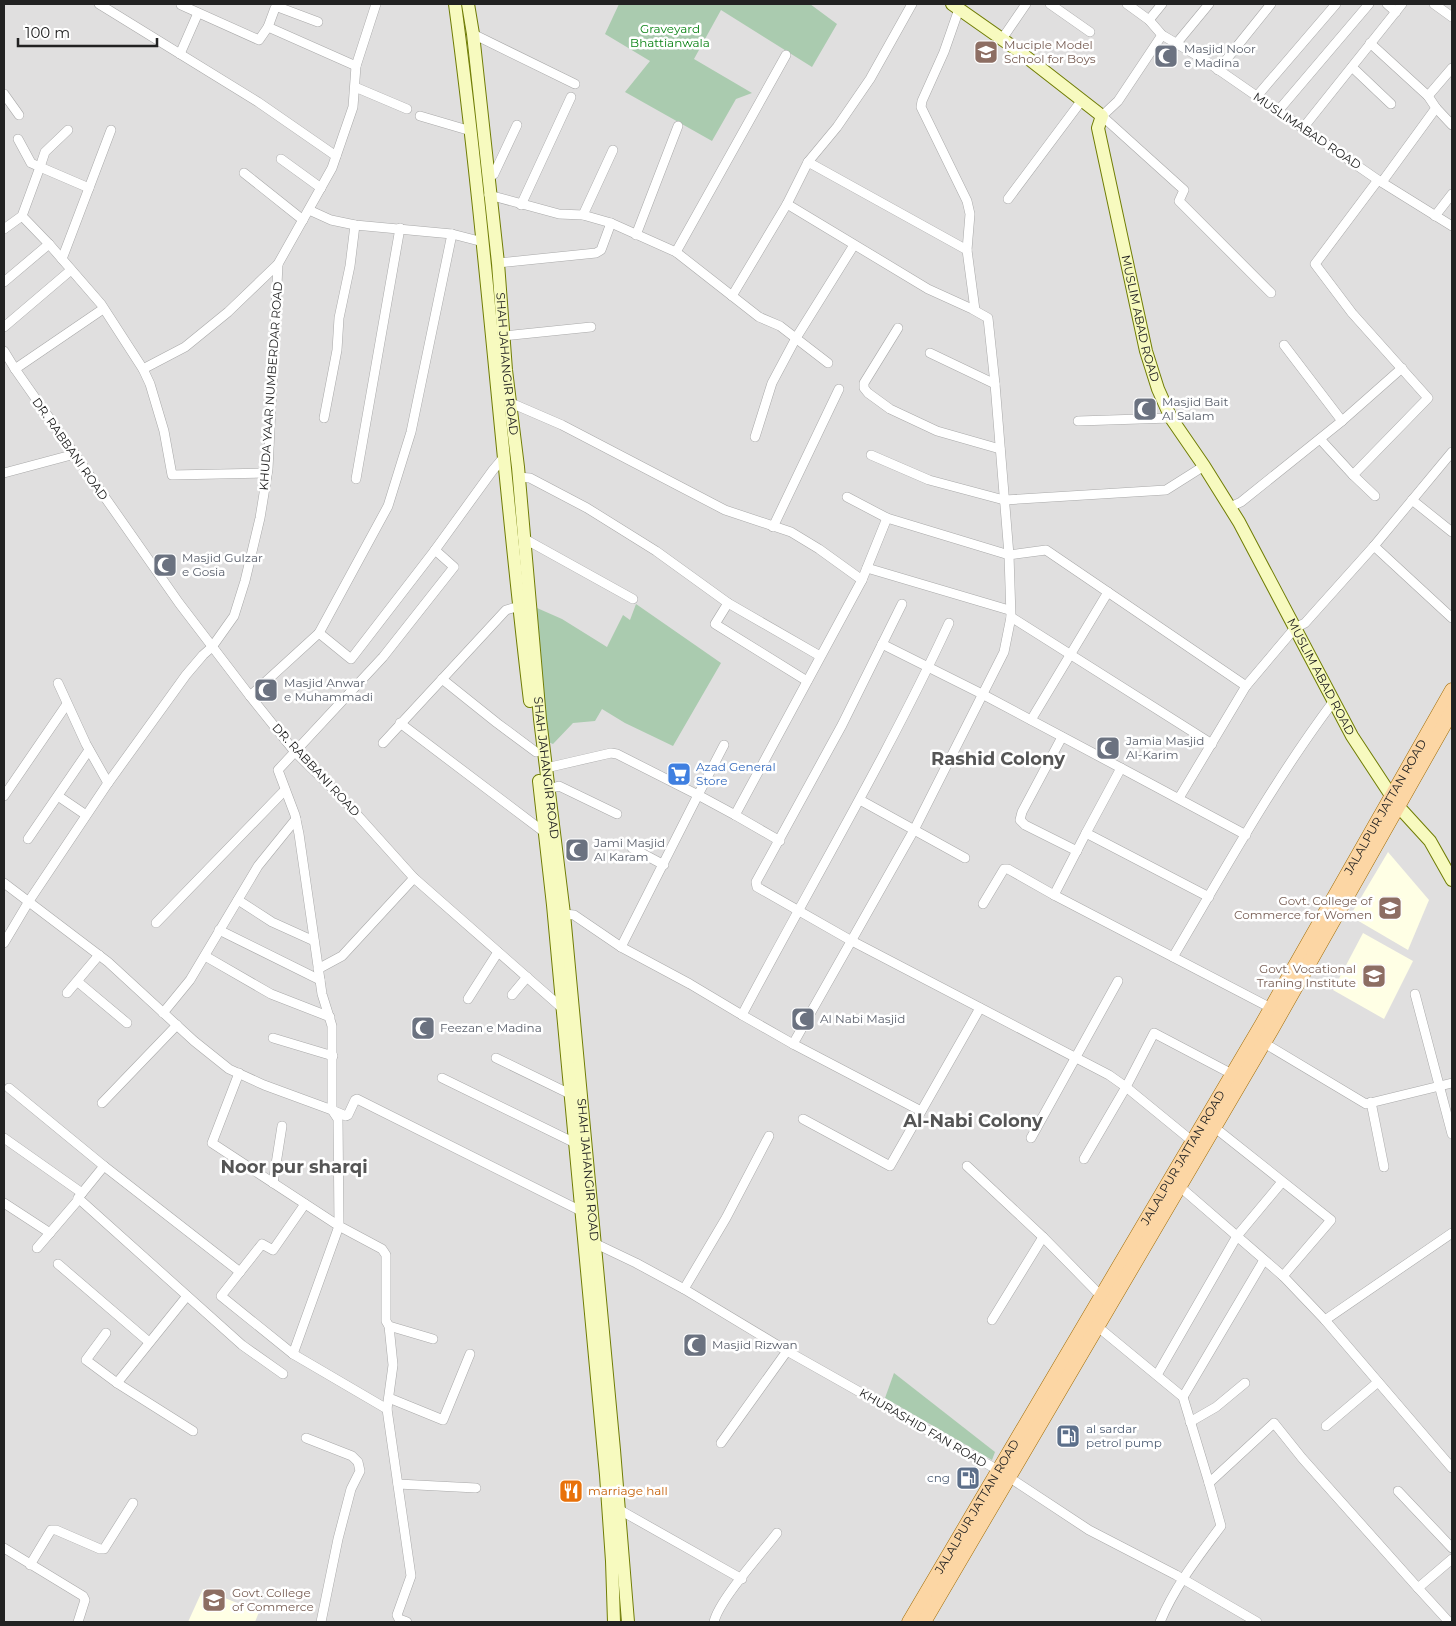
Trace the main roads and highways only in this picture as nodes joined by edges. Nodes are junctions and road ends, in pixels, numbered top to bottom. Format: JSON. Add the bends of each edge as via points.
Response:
{"nodes":[{"id":1,"x":1452,"y":690,"type":"edge"},
{"id":2,"x":1452,"y":712,"type":"edge"},
{"id":3,"x":1394,"y":802,"type":"junction"},
{"id":4,"x":1267,"y":1027,"type":"junction"},
{"id":5,"x":1183,"y":1168,"type":"junction"},
{"id":6,"x":1047,"y":1400,"type":"junction"},
{"id":7,"x":1003,"y":1474,"type":"junction"},
{"id":8,"x":908,"y":1622,"type":"edge"},
{"id":9,"x":924,"y":1622,"type":"edge"}],
"edges":[{"from":1,"to":3,"type":"main road","name":"JALALPUR JATTAN ROAD"},
{"from":2,"to":3,"type":"main road","name":"JALALPUR JATTAN ROAD"},
{"from":3,"to":4,"type":"main road","name":"JALALPUR JATTAN ROAD"},
{"from":3,"to":4,"type":"main road","name":"JALALPUR JATTAN ROAD","via":[[1271,1008]]},
{"from":4,"to":5,"type":"main road","name":"JALALPUR JATTAN ROAD","via":[[1232,1074],[1192,1140]]},
{"from":4,"to":5,"type":"main road","name":"JALALPUR JATTAN ROAD","via":[[1264,1043],[1214,1127]]},
{"from":5,"to":6,"type":"main road","name":"JALALPUR JATTAN ROAD","via":[[1102,1297]]},
{"from":5,"to":6,"type":"main road","name":"JALALPUR JATTAN ROAD","via":[[1179,1186],[1098,1327]]},
{"from":6,"to":7,"type":"main road","name":"JALALPUR JATTAN ROAD"},
{"from":7,"to":8,"type":"main road","name":"JALALPUR JATTAN ROAD"},
{"from":7,"to":9,"type":"main road","name":"JALALPUR JATTAN ROAD"}]}
